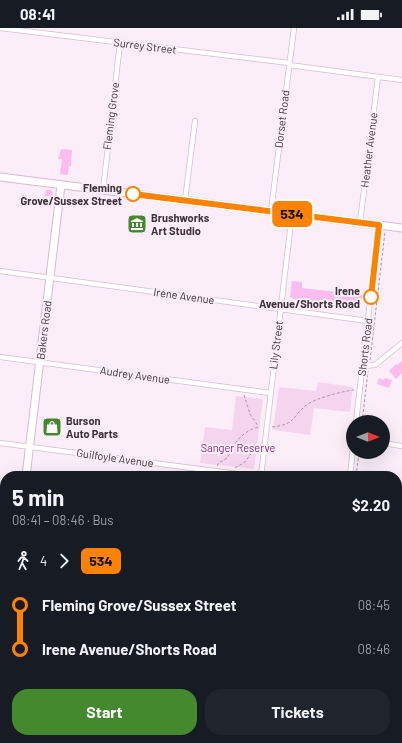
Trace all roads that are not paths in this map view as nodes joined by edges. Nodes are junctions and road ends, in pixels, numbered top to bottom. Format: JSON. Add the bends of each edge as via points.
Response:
{"nodes":[{"id":1,"x":0,"y":28,"type":"edge"},
{"id":2,"x":294,"y":28,"type":"edge"},
{"id":3,"x":26,"y":30,"type":"edge"},
{"id":4,"x":120,"y":43,"type":"junction"},
{"id":5,"x":289,"y":64,"type":"junction"},
{"id":6,"x":378,"y":77,"type":"junction"},
{"id":7,"x":402,"y":80,"type":"edge"},
{"id":8,"x":195,"y":121,"type":"dead end"},
{"id":9,"x":0,"y":177,"type":"edge"},
{"id":10,"x":61,"y":185,"type":"junction"},
{"id":11,"x":102,"y":190,"type":"junction"},
{"id":12,"x":185,"y":200,"type":"junction"},
{"id":13,"x":271,"y":211,"type":"junction"},
{"id":14,"x":292,"y":214,"type":"junction"},
{"id":15,"x":360,"y":222,"type":"junction"},
{"id":16,"x":379,"y":225,"type":"junction"},
{"id":17,"x":402,"y":228,"type":"edge"},
{"id":18,"x":0,"y":271,"type":"edge"},
{"id":19,"x":50,"y":278,"type":"junction"},
{"id":20,"x":280,"y":309,"type":"junction"},
{"id":21,"x":368,"y":321,"type":"junction"},
{"id":22,"x":402,"y":343,"type":"edge"},
{"id":23,"x":0,"y":357,"type":"edge"},
{"id":24,"x":40,"y":362,"type":"junction"},
{"id":25,"x":363,"y":366,"type":"junction"},
{"id":26,"x":270,"y":393,"type":"junction"},
{"id":27,"x":357,"y":415,"type":"edge"},
{"id":28,"x":0,"y":443,"type":"edge"},
{"id":29,"x":390,"y":444,"type":"edge"},
{"id":30,"x":30,"y":446,"type":"junction"},
{"id":31,"x":402,"y":446,"type":"edge"},
{"id":32,"x":352,"y":459,"type":"edge"},
{"id":33,"x":27,"y":471,"type":"edge"},
{"id":34,"x":205,"y":471,"type":"edge"},
{"id":35,"x":262,"y":471,"type":"edge"},
{"id":36,"x":351,"y":471,"type":"edge"}],
"edges":[{"from":1,"to":3,"type":"street","name":"Surrey Street"},
{"from":2,"to":5,"type":"street","name":"Dorset Road"},
{"from":3,"to":4,"type":"street","name":"Surrey Street"},
{"from":4,"to":5,"type":"street","name":"Surrey Street"},
{"from":4,"to":11,"type":"street","name":"Fleming Grove"},
{"from":5,"to":6,"type":"street","name":"Surrey Street"},
{"from":5,"to":13,"type":"street","name":"Dorset Road"},
{"from":6,"to":7,"type":"street","name":"Surrey Street"},
{"from":6,"to":15,"type":"street","name":"Heather Avenue"},
{"from":8,"to":12,"type":"street"},
{"from":9,"to":10,"type":"street"},
{"from":10,"to":11,"type":"street"},
{"from":10,"to":19,"type":"street","name":"Bakers Road"},
{"from":11,"to":12,"type":"street"},
{"from":12,"to":13,"type":"street"},
{"from":13,"to":14,"type":"street"},
{"from":14,"to":15,"type":"street"},
{"from":14,"to":20,"type":"street","name":"Lily Street"},
{"from":15,"to":16,"type":"street"},
{"from":16,"to":17,"type":"street"},
{"from":16,"to":21,"type":"street","name":"Shorts Road"},
{"from":18,"to":19,"type":"street","name":"Irene Avenue"},
{"from":19,"to":20,"type":"street","name":"Irene Avenue"},
{"from":19,"to":24,"type":"street","name":"Bakers Road"},
{"from":20,"to":21,"type":"street","name":"Irene Avenue"},
{"from":20,"to":26,"type":"street","name":"Lily Street"},
{"from":21,"to":25,"type":"street","name":"Shorts Road"},
{"from":22,"to":25,"type":"street","via":[[377,363]]},
{"from":23,"to":24,"type":"street","name":"Audrey Avenue"},
{"from":24,"to":26,"type":"street","name":"Audrey Avenue"},
{"from":24,"to":30,"type":"street","name":"Bakers Road"},
{"from":25,"to":27,"type":"street","name":"Shorts Road"},
{"from":26,"to":35,"type":"street","name":"Lily Street"},
{"from":28,"to":30,"type":"street","name":"Guilfoyle Avenue"},
{"from":29,"to":31,"type":"street"},
{"from":30,"to":33,"type":"street","name":"Bakers Road"},
{"from":30,"to":34,"type":"street","name":"Guilfoyle Avenue"},
{"from":32,"to":36,"type":"street"}]}
